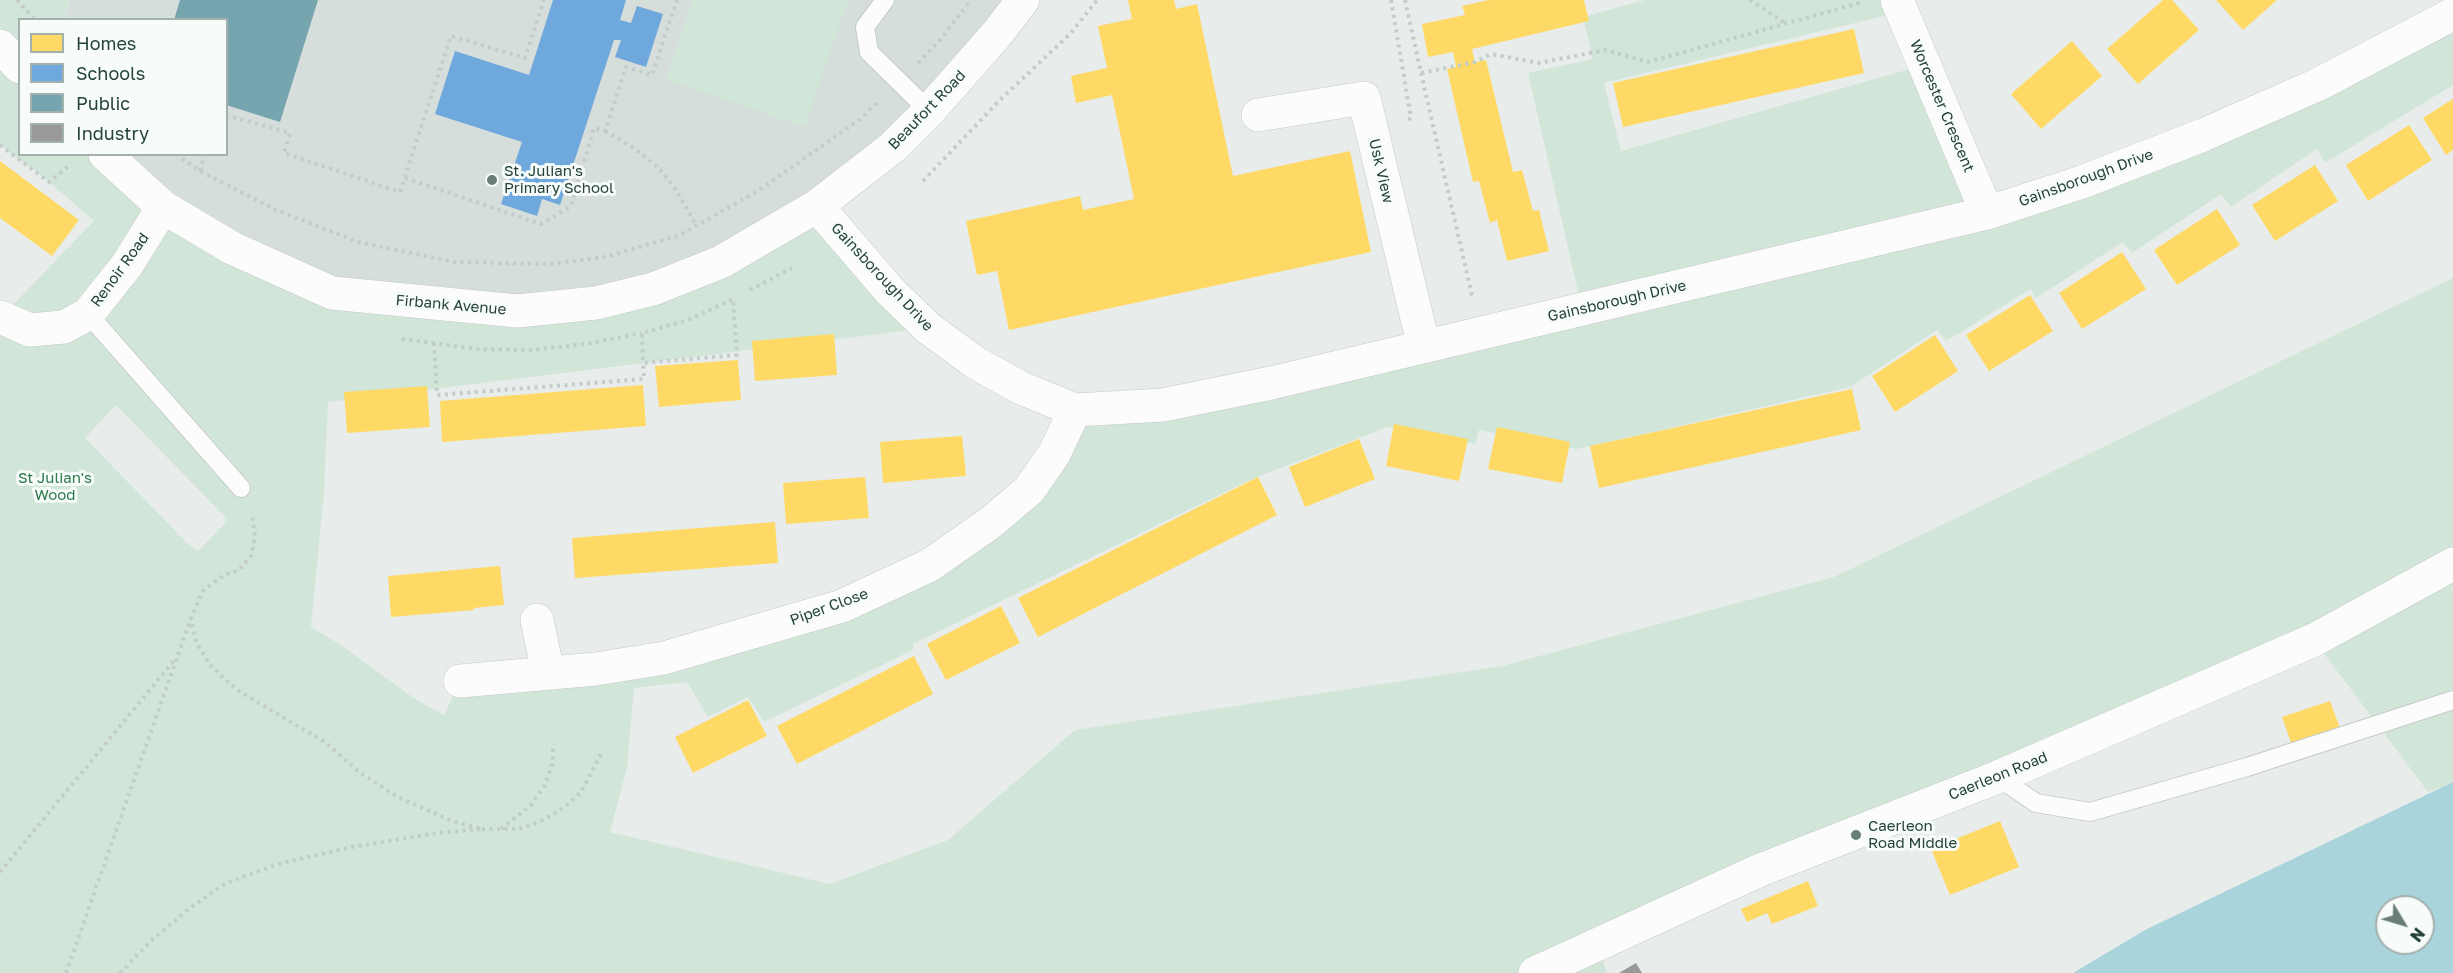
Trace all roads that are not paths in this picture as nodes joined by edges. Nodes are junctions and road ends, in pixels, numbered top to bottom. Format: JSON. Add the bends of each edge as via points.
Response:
{"nodes":[{"id":1,"x":885,"y":0,"type":"edge"},
{"id":2,"x":1023,"y":0,"type":"edge"},
{"id":3,"x":1897,"y":0,"type":"edge"},
{"id":4,"x":2453,"y":14,"type":"edge"},
{"id":5,"x":0,"y":46,"type":"edge"},
{"id":6,"x":18,"y":65,"type":"edge"},
{"id":7,"x":929,"y":111,"type":"junction"},
{"id":8,"x":1258,"y":115,"type":"dead end"},
{"id":9,"x":90,"y":158,"type":"edge"},
{"id":10,"x":817,"y":206,"type":"junction"},
{"id":11,"x":163,"y":207,"type":"junction"},
{"id":12,"x":1987,"y":213,"type":"junction"},
{"id":13,"x":88,"y":314,"type":"junction"},
{"id":14,"x":0,"y":317,"type":"edge"},
{"id":15,"x":1424,"y":347,"type":"junction"},
{"id":16,"x":1075,"y":410,"type":"junction"},
{"id":17,"x":241,"y":488,"type":"road end"},
{"id":18,"x":2453,"y":564,"type":"edge"},
{"id":19,"x":537,"y":620,"type":"dead end"},
{"id":20,"x":548,"y":673,"type":"junction"},
{"id":21,"x":460,"y":681,"type":"dead end"},
{"id":22,"x":2453,"y":700,"type":"edge"},
{"id":23,"x":1998,"y":777,"type":"junction"},
{"id":24,"x":1535,"y":973,"type":"edge"}],
"edges":[{"from":1,"to":7,"type":"lane","via":[[866,27],[869,52]]},
{"from":2,"to":7,"type":"street","name":"Beaufort Road"},
{"from":3,"to":12,"type":"street","name":"Worcester Crescent"},
{"from":4,"to":12,"type":"street","name":"Gainsborough Drive","via":[[2318,85],[2203,135],[2082,182]]},
{"from":5,"to":6,"type":"street"},
{"from":7,"to":10,"type":"street","name":"Beaufort Road","via":[[892,147]]},
{"from":8,"to":15,"type":"street","name":"Usk View","via":[[1364,98]]},
{"from":9,"to":11,"type":"street","name":"Firbank Avenue"},
{"from":10,"to":11,"type":"street","name":"Firbank Avenue","via":[[721,262],[652,289],[596,303],[518,311],[332,293],[232,248]]},
{"from":10,"to":16,"type":"street","name":"Gainsborough Drive","via":[[890,291],[933,333],[1021,388]]},
{"from":11,"to":13,"type":"street","name":"Renoir Road","via":[[127,265]]},
{"from":12,"to":15,"type":"street","name":"Gainsborough Drive"},
{"from":13,"to":14,"type":"street","name":"Renoir Road","via":[[64,327],[30,330]]},
{"from":13,"to":17,"type":"lane"},
{"from":15,"to":16,"type":"street","name":"Gainsborough Drive","via":[[1163,405]]},
{"from":16,"to":20,"type":"street","name":"Piper Close","via":[[1054,454],[1029,490],[930,565],[842,606],[664,658]]},
{"from":18,"to":23,"type":"street","name":"Caerleon Road","via":[[2314,640]]},
{"from":19,"to":20,"type":"street"},
{"from":20,"to":21,"type":"street","name":"Piper Close"},
{"from":22,"to":23,"type":"lane","via":[[2247,767],[2090,812],[2036,803]]},
{"from":23,"to":24,"type":"street","name":"Caerleon Road","via":[[1758,871]]}]}
